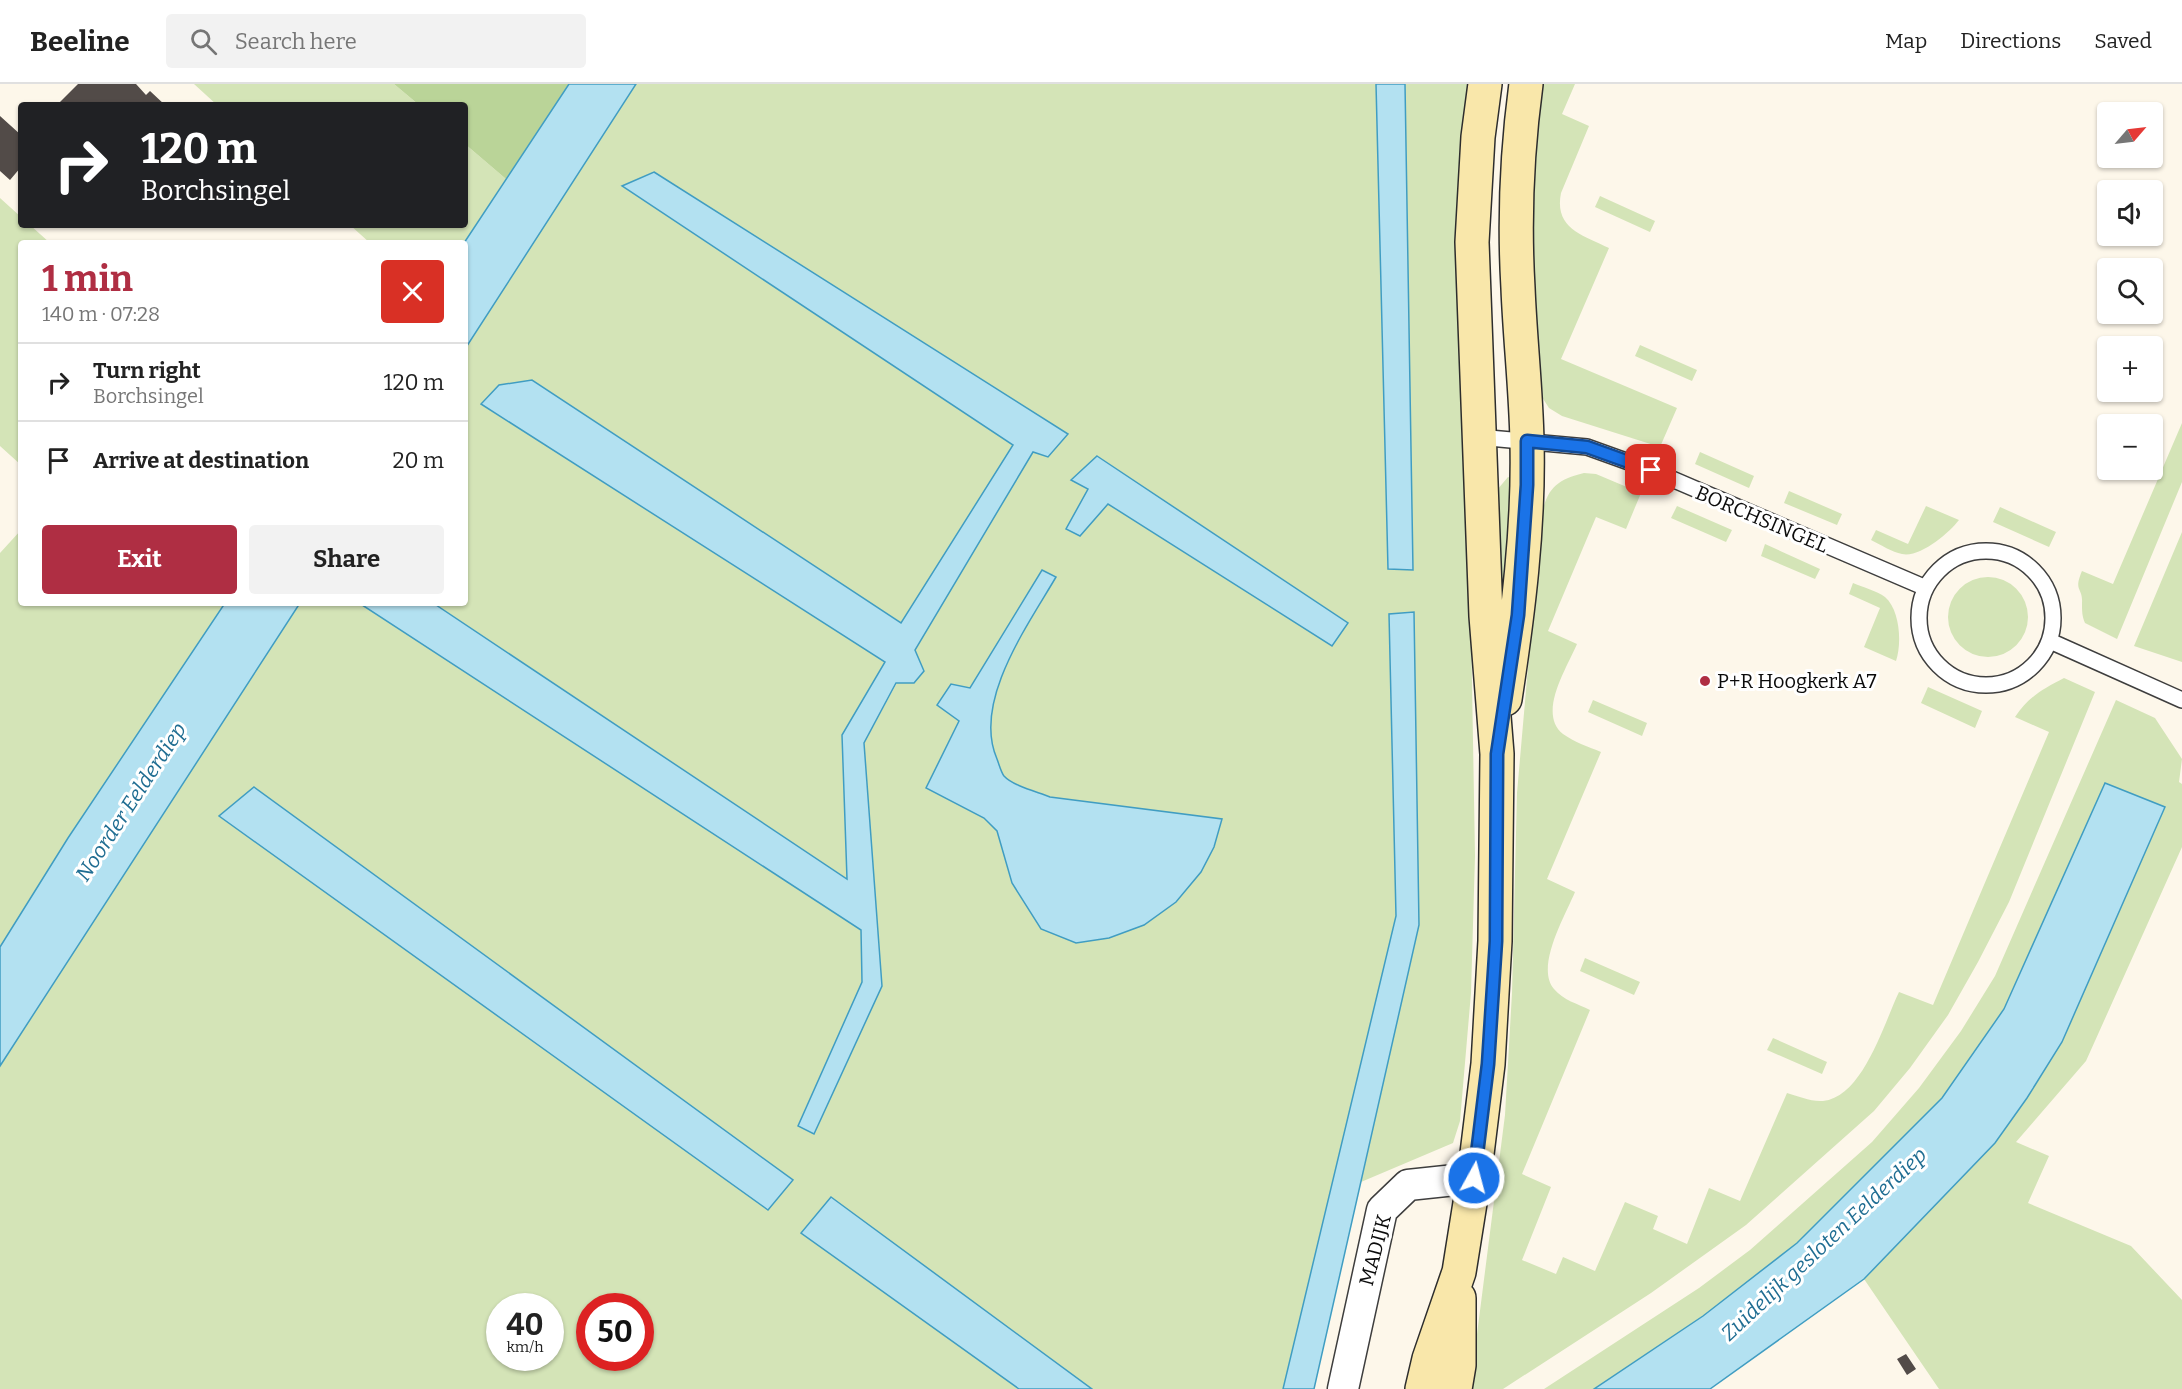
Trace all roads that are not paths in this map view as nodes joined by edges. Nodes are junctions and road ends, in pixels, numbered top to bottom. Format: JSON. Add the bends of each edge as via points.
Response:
{"nodes":[{"id":1,"x":1485,"y":84,"type":"edge"},
{"id":2,"x":1526,"y":84,"type":"edge"},
{"id":3,"x":1479,"y":437,"type":"junction"},
{"id":4,"x":1527,"y":441,"type":"junction"},
{"id":5,"x":1926,"y":588,"type":"junction"},
{"id":6,"x":2049,"y":641,"type":"junction"},
{"id":7,"x":2182,"y":700,"type":"edge"},
{"id":8,"x":1497,"y":754,"type":"junction"},
{"id":9,"x":1474,"y":1178,"type":"junction"},
{"id":10,"x":1459,"y":1272,"type":"junction"},
{"id":11,"x":1343,"y":1389,"type":"edge"},
{"id":12,"x":1422,"y":1389,"type":"edge"},
{"id":13,"x":1455,"y":1389,"type":"edge"}],
"edges":[{"from":1,"to":3,"type":"main road","via":[[1472,242]]},
{"from":2,"to":4,"type":"main road","via":[[1518,177],[1518,285]]},
{"from":3,"to":4,"type":"lane","name":"BORCHSINGEL"},
{"from":3,"to":8,"type":"main road","via":[[1486,616]]},
{"from":4,"to":5,"type":"lane","name":"BORCHSINGEL","via":[[1587,447],[1651,470]]},
{"from":4,"to":8,"type":"main road","via":[[1518,615]]},
{"from":5,"to":6,"type":"lane","via":[[1939,569],[1955,558],[1975,551],[1995,551],[2014,557],[2031,568],[2047,591],[2054,622]]},
{"from":5,"to":6,"type":"lane","via":[[1918,625],[1924,645],[1949,675],[1987,686],[2016,678],[2040,659]]},
{"from":6,"to":7,"type":"lane"},
{"from":8,"to":9,"type":"main road","via":[[1496,941],[1488,1064]]},
{"from":9,"to":10,"type":"main road"},
{"from":9,"to":11,"type":"street","name":"MADIJK","via":[[1408,1185],[1382,1210]]},
{"from":10,"to":12,"type":"main road"},
{"from":10,"to":13,"type":"main road","via":[[1459,1365]]}]}
